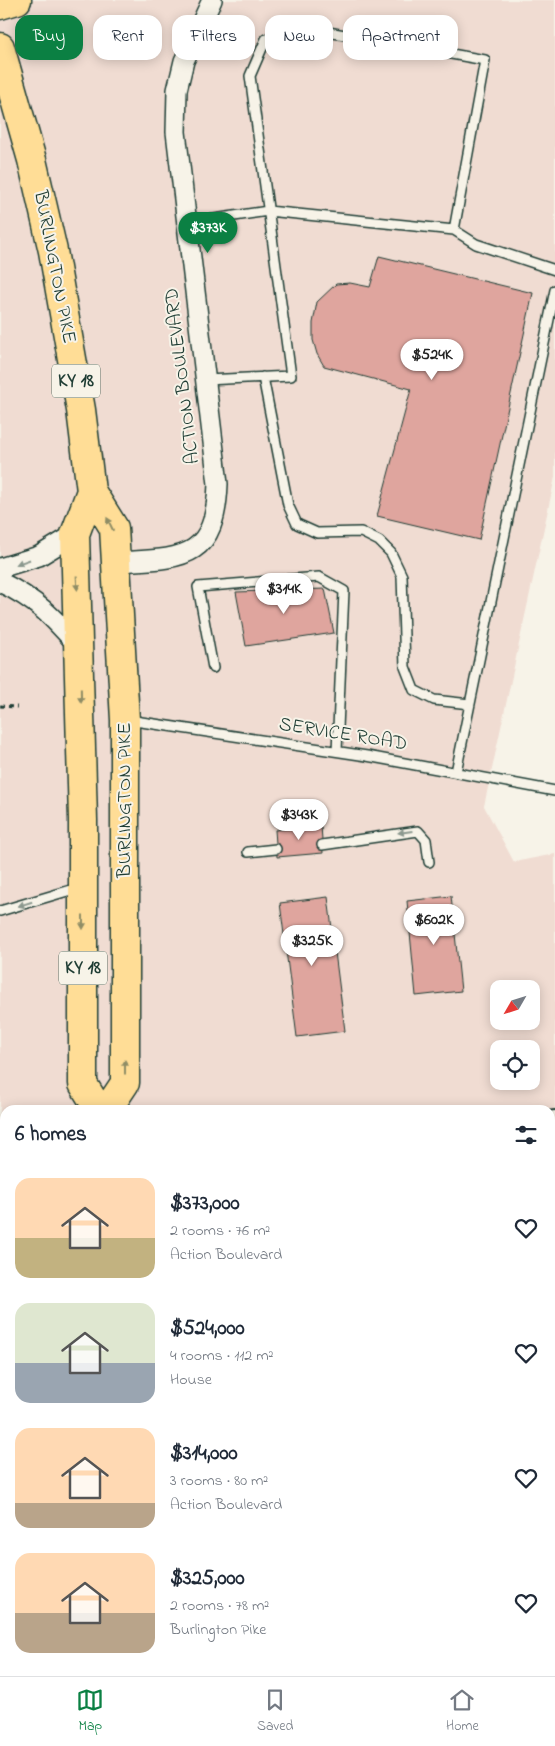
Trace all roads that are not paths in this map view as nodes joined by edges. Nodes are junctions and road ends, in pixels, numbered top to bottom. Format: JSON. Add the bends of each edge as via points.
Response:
{"nodes":[{"id":1,"x":17,"y":0,"type":"edge"},
{"id":2,"x":212,"y":0,"type":"edge"},
{"id":3,"x":0,"y":5,"type":"edge"},
{"id":4,"x":0,"y":47,"type":"edge"},
{"id":5,"x":268,"y":211,"type":"junction"},
{"id":6,"x":187,"y":224,"type":"junction"},
{"id":7,"x":454,"y":230,"type":"junction"},
{"id":8,"x":555,"y":270,"type":"edge"},
{"id":9,"x":555,"y":290,"type":"edge"},
{"id":10,"x":264,"y":377,"type":"junction"},
{"id":11,"x":206,"y":380,"type":"junction"},
{"id":12,"x":91,"y":491,"type":"junction"},
{"id":13,"x":75,"y":534,"type":"junction"},
{"id":14,"x":117,"y":562,"type":"junction"},
{"id":15,"x":0,"y":568,"type":"edge"},
{"id":16,"x":0,"y":582,"type":"edge"},
{"id":17,"x":80,"y":648,"type":"junction"},
{"id":18,"x":213,"y":668,"type":"dead end"},
{"id":19,"x":470,"y":704,"type":"junction"},
{"id":20,"x":125,"y":720,"type":"junction"},
{"id":21,"x":337,"y":751,"type":"junction"},
{"id":22,"x":456,"y":772,"type":"junction"},
{"id":23,"x":555,"y":791,"type":"edge"},
{"id":24,"x":322,"y":845,"type":"dead end"},
{"id":25,"x":276,"y":850,"type":"dead end"},
{"id":26,"x":248,"y":852,"type":"dead end"},
{"id":27,"x":429,"y":862,"type":"dead end"},
{"id":28,"x":83,"y":886,"type":"junction"},
{"id":29,"x":0,"y":912,"type":"edge"},
{"id":30,"x":96,"y":1105,"type":"edge"},
{"id":31,"x":111,"y":1105,"type":"edge"}],
"edges":[{"from":1,"to":3,"type":"main road"},
{"from":2,"to":6,"type":"street","name":"ACTION BOULEVARD","via":[[184,61],[177,90],[176,132]]},
{"from":4,"to":12,"type":"main road","name":"BURLINGTON PIKE","number":"KY 18","via":[[32,160],[53,251],[81,410]]},
{"from":5,"to":6,"type":"lane"},
{"from":5,"to":7,"type":"lane"},
{"from":5,"to":7,"type":"lane","via":[[250,76],[266,39],[300,26],[485,60]]},
{"from":5,"to":10,"type":"lane","via":[[291,376]]},
{"from":6,"to":11,"type":"street","name":"ACTION BOULEVARD"},
{"from":7,"to":8,"type":"lane","via":[[476,244]]},
{"from":9,"to":19,"type":"lane"},
{"from":10,"to":11,"type":"lane"},
{"from":10,"to":19,"type":"lane","via":[[288,505],[296,524],[317,533],[361,532],[379,541],[391,553],[402,576],[405,668],[414,690],[434,700]]},
{"from":11,"to":14,"type":"street","name":"ACTION BOULEVARD","via":[[218,484],[212,523],[192,552],[173,558]]},
{"from":12,"to":13,"type":"main road","name":"BURLINGTON PIKE","number":"KY 18"},
{"from":14,"to":12,"type":"main road","name":"BURLINGTON PIKE","number":"KY 18","one_way":true,"via":[[114,528]]},
{"from":13,"to":15,"type":"street","one_way":true,"via":[[39,556]]},
{"from":13,"to":17,"type":"main road","name":"BURLINGTON PIKE","number":"KY 18","one_way":true},
{"from":14,"to":20,"type":"main road","name":"BURLINGTON PIKE","number":"KY 18"},
{"from":16,"to":17,"type":"street","via":[[23,593],[50,614]]},
{"from":17,"to":28,"type":"main road","name":"BURLINGTON PIKE","number":"KY 18","one_way":true},
{"from":18,"to":21,"type":"lane","via":[[198,587],[319,577],[344,591]]},
{"from":19,"to":22,"type":"lane"},
{"from":20,"to":21,"type":"lane","name":"SERVICE ROAD"},
{"from":31,"to":20,"type":"main road","name":"BURLINGTON PIKE","number":"KY 18","one_way":true,"via":[[126,1083]]},
{"from":21,"to":22,"type":"lane","name":"SERVICE ROAD"},
{"from":22,"to":23,"type":"lane","name":"SERVICE ROAD"},
{"from":27,"to":24,"type":"lane","one_way":true,"via":[[426,840],[418,831]]},
{"from":25,"to":26,"type":"lane"},
{"from":28,"to":29,"type":"lane","one_way":true},
{"from":28,"to":30,"type":"main road","name":"BURLINGTON PIKE","number":"KY 18","one_way":true,"via":[[83,1084]]}]}
